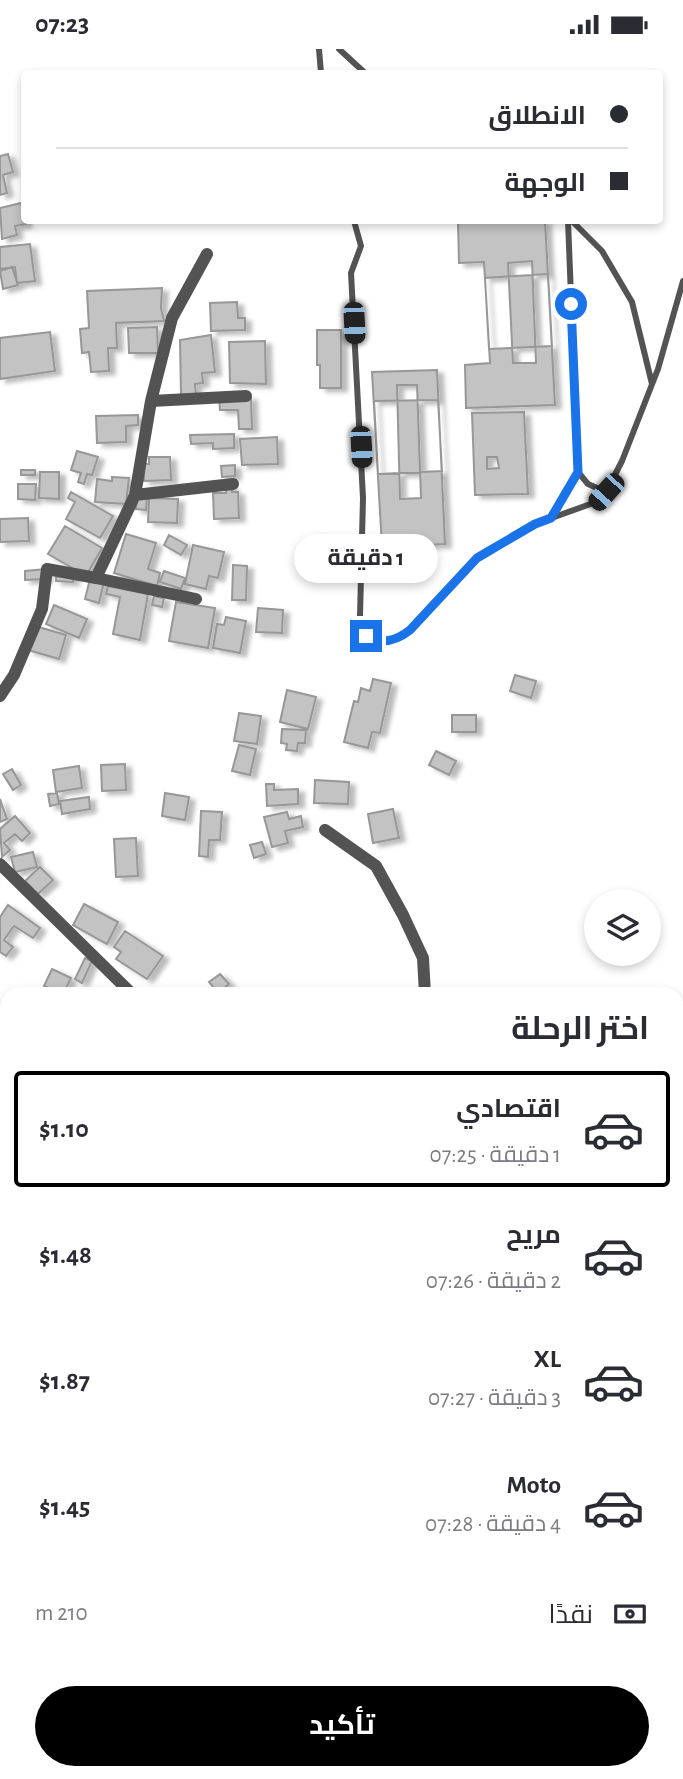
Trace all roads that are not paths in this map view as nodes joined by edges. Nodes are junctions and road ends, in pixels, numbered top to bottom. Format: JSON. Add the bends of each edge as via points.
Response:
{"nodes":[{"id":1,"x":319,"y":49,"type":"edge"},
{"id":2,"x":339,"y":49,"type":"edge"},
{"id":3,"x":321,"y":70,"type":"edge"},
{"id":4,"x":362,"y":70,"type":"edge"},
{"id":5,"x":355,"y":224,"type":"edge"},
{"id":6,"x":570,"y":224,"type":"edge"},
{"id":7,"x":573,"y":224,"type":"edge"},
{"id":8,"x":207,"y":254,"type":"dead end"},
{"id":9,"x":683,"y":281,"type":"edge"},
{"id":10,"x":652,"y":384,"type":"junction"},
{"id":11,"x":246,"y":396,"type":"dead end"},
{"id":12,"x":151,"y":401,"type":"junction"},
{"id":13,"x":578,"y":472,"type":"junction"},
{"id":14,"x":233,"y":485,"type":"dead end"},
{"id":15,"x":606,"y":492,"type":"junction"},
{"id":16,"x":135,"y":495,"type":"junction"},
{"id":17,"x":551,"y":518,"type":"junction"},
{"id":18,"x":96,"y":578,"type":"junction"},
{"id":19,"x":195,"y":599,"type":"dead end"},
{"id":20,"x":0,"y":696,"type":"edge"},
{"id":21,"x":325,"y":829,"type":"dead end"},
{"id":22,"x":0,"y":864,"type":"edge"},
{"id":23,"x":125,"y":987,"type":"edge"},
{"id":24,"x":425,"y":987,"type":"edge"}],
"edges":[{"from":1,"to":3,"type":"lane"},
{"from":2,"to":4,"type":"lane"},
{"from":5,"to":17,"type":"lane","via":[[361,246],[351,272],[363,498],[360,616],[366,636],[375,641],[401,637],[477,558]]},
{"from":6,"to":13,"type":"lane"},
{"from":7,"to":10,"type":"lane","via":[[602,251],[632,302]]},
{"from":8,"to":12,"type":"street","via":[[172,318]]},
{"from":9,"to":10,"type":"lane"},
{"from":10,"to":15,"type":"lane"},
{"from":11,"to":12,"type":"street"},
{"from":12,"to":16,"type":"street"},
{"from":13,"to":15,"type":"lane","via":[[588,484]]},
{"from":13,"to":17,"type":"lane"},
{"from":14,"to":16,"type":"street"},
{"from":15,"to":17,"type":"lane","via":[[596,502]]},
{"from":16,"to":18,"type":"street"},
{"from":18,"to":19,"type":"street"},
{"from":18,"to":20,"type":"street","via":[[47,569],[42,609]]},
{"from":21,"to":24,"type":"street","via":[[376,866],[423,958]]},
{"from":22,"to":23,"type":"street"}]}
